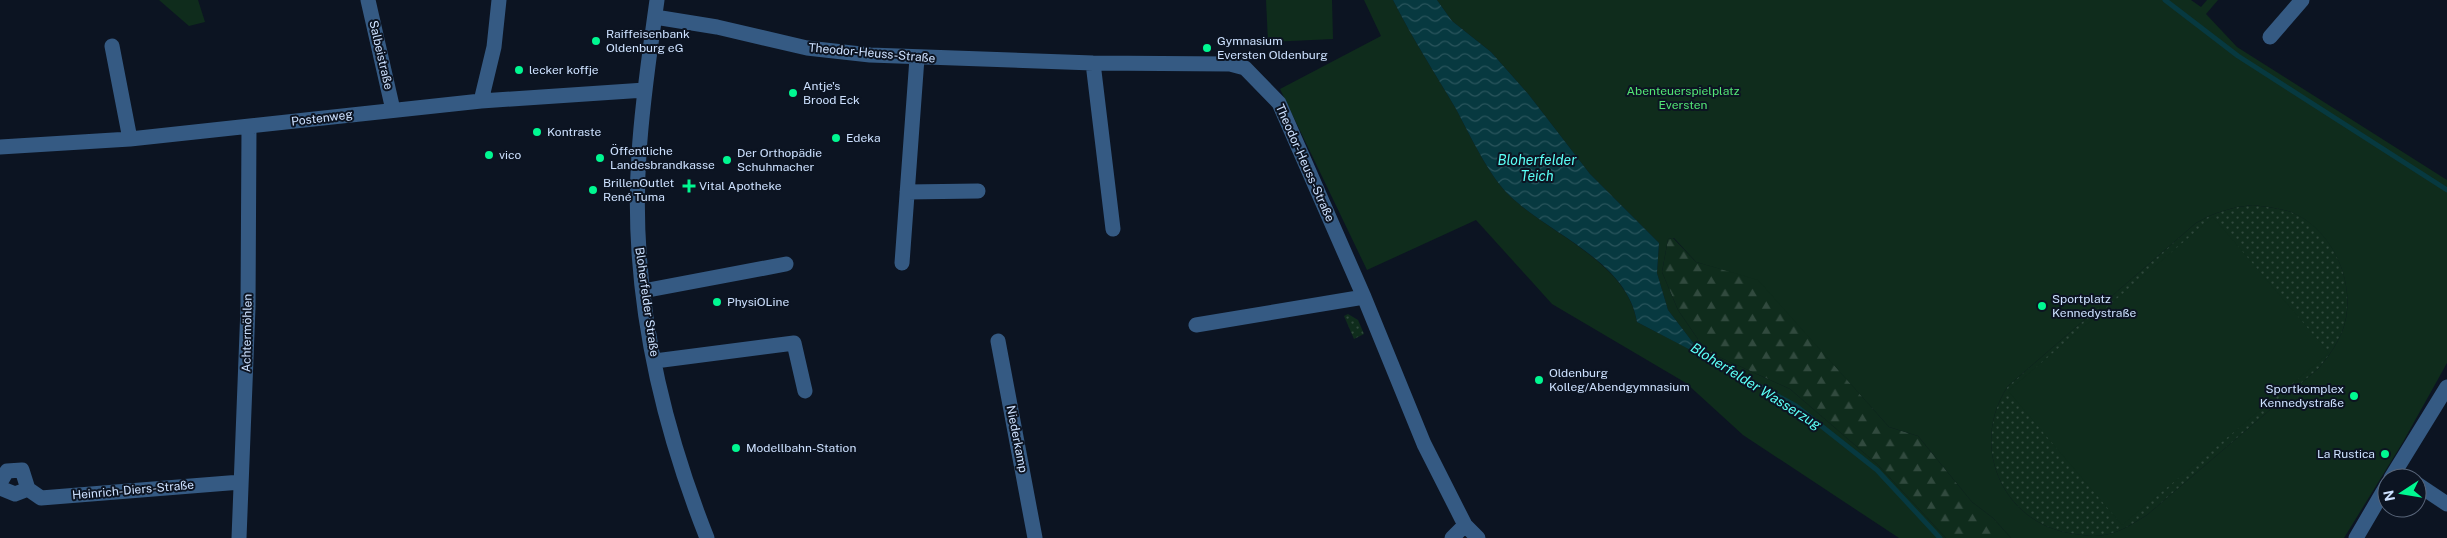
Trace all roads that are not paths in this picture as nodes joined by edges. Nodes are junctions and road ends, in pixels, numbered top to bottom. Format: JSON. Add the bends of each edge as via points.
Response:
{"nodes":[{"id":1,"x":368,"y":0,"type":"edge"},
{"id":2,"x":499,"y":0,"type":"edge"},
{"id":3,"x":657,"y":0,"type":"edge"},
{"id":4,"x":2302,"y":0,"type":"edge"},
{"id":5,"x":655,"y":17,"type":"junction"},
{"id":6,"x":2270,"y":37,"type":"dead end"},
{"id":7,"x":112,"y":46,"type":"dead end"},
{"id":8,"x":917,"y":58,"type":"junction"},
{"id":9,"x":1093,"y":63,"type":"junction"},
{"id":10,"x":645,"y":90,"type":"junction"},
{"id":11,"x":481,"y":101,"type":"junction"},
{"id":12,"x":393,"y":110,"type":"junction"},
{"id":13,"x":249,"y":127,"type":"junction"},
{"id":14,"x":130,"y":138,"type":"junction"},
{"id":15,"x":0,"y":147,"type":"edge"},
{"id":16,"x":978,"y":191,"type":"dead end"},
{"id":17,"x":907,"y":192,"type":"junction"},
{"id":18,"x":1113,"y":229,"type":"dead end"},
{"id":19,"x":902,"y":262,"type":"dead end"},
{"id":20,"x":786,"y":264,"type":"dead end"},
{"id":21,"x":642,"y":291,"type":"junction"},
{"id":22,"x":1364,"y":297,"type":"junction"},
{"id":23,"x":1196,"y":325,"type":"dead end"},
{"id":24,"x":998,"y":341,"type":"dead end"},
{"id":25,"x":654,"y":361,"type":"junction"},
{"id":26,"x":2447,"y":387,"type":"edge"},
{"id":27,"x":805,"y":391,"type":"dead end"},
{"id":28,"x":2402,"y":468,"type":"edge"},
{"id":29,"x":241,"y":482,"type":"junction"},
{"id":30,"x":0,"y":483,"type":"edge"},
{"id":31,"x":0,"y":488,"type":"edge"},
{"id":32,"x":28,"y":489,"type":"junction"},
{"id":33,"x":2427,"y":491,"type":"edge"},
{"id":34,"x":2377,"y":502,"type":"edge"},
{"id":35,"x":2447,"y":504,"type":"edge"},
{"id":36,"x":1465,"y":525,"type":"junction"},
{"id":37,"x":239,"y":538,"type":"edge"},
{"id":38,"x":707,"y":538,"type":"edge"},
{"id":39,"x":1035,"y":538,"type":"edge"},
{"id":40,"x":1452,"y":538,"type":"edge"},
{"id":41,"x":1478,"y":538,"type":"edge"},
{"id":42,"x":2356,"y":538,"type":"edge"}],
"edges":[{"from":1,"to":12,"type":"street","name":"Salbeistraße"},
{"from":2,"to":11,"type":"street","via":[[494,47]]},
{"from":3,"to":5,"type":"street","name":"Bloherfelder Straße"},
{"from":4,"to":6,"type":"street"},
{"from":5,"to":8,"type":"street","name":"Theodor-Heuss-Straße","via":[[717,27],[807,48]]},
{"from":5,"to":10,"type":"street","name":"Bloherfelder Straße"},
{"from":7,"to":14,"type":"street"},
{"from":8,"to":9,"type":"street","name":"Theodor-Heuss-Straße"},
{"from":8,"to":17,"type":"street"},
{"from":9,"to":18,"type":"street"},
{"from":9,"to":22,"type":"street","name":"Theodor-Heuss-Straße","via":[[1230,64],[1245,68],[1280,103]]},
{"from":10,"to":11,"type":"street","name":"Postenweg"},
{"from":10,"to":21,"type":"street","name":"Bloherfelder Straße","via":[[638,192]]},
{"from":11,"to":12,"type":"street","name":"Postenweg"},
{"from":12,"to":13,"type":"street","name":"Postenweg"},
{"from":13,"to":14,"type":"street","name":"Postenweg"},
{"from":13,"to":29,"type":"street","name":"Achtermöhlen","via":[[248,306]]},
{"from":14,"to":15,"type":"street","name":"Postenweg"},
{"from":16,"to":17,"type":"street"},
{"from":17,"to":19,"type":"street"},
{"from":20,"to":21,"type":"street"},
{"from":21,"to":25,"type":"street","name":"Bloherfelder Straße"},
{"from":22,"to":23,"type":"street"},
{"from":22,"to":36,"type":"street","name":"Theodor-Heuss-Straße","via":[[1424,444]]},
{"from":24,"to":39,"type":"street","name":"Niederkamp"},
{"from":25,"to":27,"type":"street","via":[[794,343]]},
{"from":25,"to":38,"type":"street","name":"Bloherfelder Straße","via":[[685,481]]},
{"from":26,"to":28,"type":"street"},
{"from":29,"to":32,"type":"street","name":"Heinrich-Diers-Straße","via":[[41,498]]},
{"from":29,"to":37,"type":"street","name":"Achtermöhlen"},
{"from":30,"to":32,"type":"street","via":[[6,471],[22,470]]},
{"from":31,"to":32,"type":"street","name":"Heinrich-Diers-Straße","via":[[14,494]]},
{"from":33,"to":35,"type":"street"},
{"from":34,"to":42,"type":"street"},
{"from":36,"to":40,"type":"street"},
{"from":36,"to":41,"type":"street","name":"Theodor-Heuss-Straße"}]}
